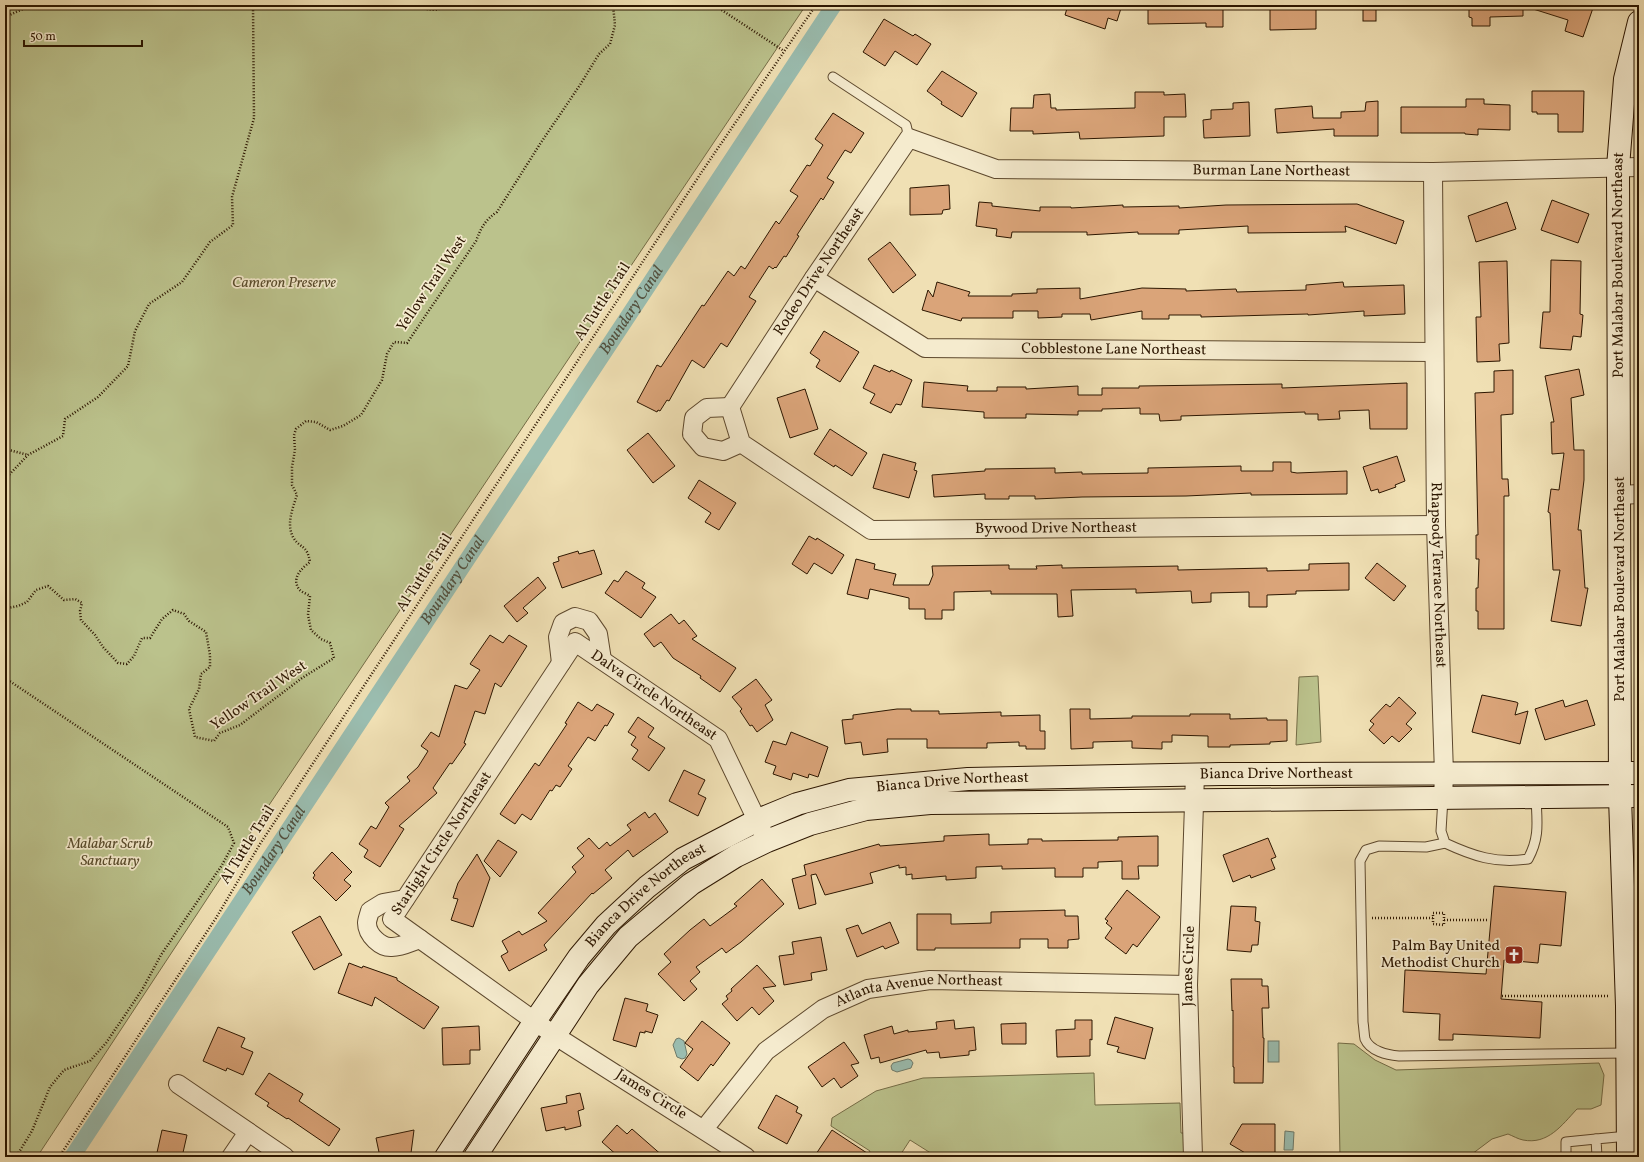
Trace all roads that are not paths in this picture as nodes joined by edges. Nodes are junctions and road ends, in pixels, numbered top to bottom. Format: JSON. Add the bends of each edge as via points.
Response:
{"nodes":[{"id":1,"x":1639,"y":22,"type":"edge"},
{"id":2,"x":833,"y":77,"type":"dead end"},
{"id":3,"x":909,"y":138,"type":"junction"},
{"id":4,"x":1629,"y":167,"type":"edge"},
{"id":5,"x":1433,"y":172,"type":"junction"},
{"id":6,"x":814,"y":278,"type":"junction"},
{"id":7,"x":1434,"y":352,"type":"junction"},
{"id":8,"x":730,"y":407,"type":"junction"},
{"id":9,"x":741,"y":442,"type":"junction"},
{"id":10,"x":1630,"y":495,"type":"edge"},
{"id":11,"x":1436,"y":525,"type":"junction"},
{"id":12,"x":575,"y":642,"type":"joint"},
{"id":13,"x":602,"y":660,"type":"junction"},
{"id":14,"x":561,"y":663,"type":"junction"},
{"id":15,"x":1630,"y":773,"type":"edge"},
{"id":16,"x":1195,"y":774,"type":"junction"},
{"id":17,"x":1444,"y":774,"type":"junction"},
{"id":18,"x":978,"y":779,"type":"junction"},
{"id":19,"x":1630,"y":797,"type":"edge"},
{"id":20,"x":1443,"y":798,"type":"junction"},
{"id":21,"x":1536,"y":798,"type":"junction"},
{"id":22,"x":1195,"y":801,"type":"junction"},
{"id":23,"x":978,"y":803,"type":"junction"},
{"id":24,"x":758,"y":820,"type":"junction"},
{"id":25,"x":768,"y":841,"type":"junction"},
{"id":26,"x":1445,"y":843,"type":"junction"},
{"id":27,"x":405,"y":899,"type":"junction"},
{"id":28,"x":420,"y":939,"type":"junction"},
{"id":29,"x":1188,"y":985,"type":"junction"},
{"id":30,"x":1625,"y":1002,"type":"edge"},
{"id":31,"x":535,"y":1021,"type":"junction"},
{"id":32,"x":554,"y":1035,"type":"junction"},
{"id":33,"x":1627,"y":1053,"type":"junction"},
{"id":34,"x":178,"y":1084,"type":"dead end"},
{"id":35,"x":704,"y":1129,"type":"junction"},
{"id":36,"x":248,"y":1132,"type":"junction"},
{"id":37,"x":1596,"y":1139,"type":"junction"},
{"id":38,"x":1628,"y":1146,"type":"edge"},
{"id":39,"x":231,"y":1157,"type":"edge"},
{"id":40,"x":285,"y":1157,"type":"edge"},
{"id":41,"x":446,"y":1157,"type":"edge"},
{"id":42,"x":475,"y":1157,"type":"edge"},
{"id":43,"x":746,"y":1157,"type":"edge"},
{"id":44,"x":1193,"y":1157,"type":"edge"},
{"id":45,"x":1566,"y":1157,"type":"edge"},
{"id":46,"x":1597,"y":1157,"type":"edge"}],
"edges":[{"from":1,"to":4,"type":"street","name":"Port Malabar Boulevard Northeast","via":[[1625,79]]},
{"from":2,"to":3,"type":"lane","via":[[906,125]]},
{"from":3,"to":5,"type":"street","name":"Burman Lane Northeast","via":[[996,168]]},
{"from":3,"to":6,"type":"street","name":"Rodeo Drive Northeast"},
{"from":4,"to":5,"type":"street","name":"Burman Lane Northeast"},
{"from":4,"to":10,"type":"street","name":"Port Malabar Boulevard Northeast"},
{"from":5,"to":7,"type":"street","name":"Rhapsody Terrace Northeast"},
{"from":6,"to":7,"type":"street","name":"Cobblestone Lane Northeast","via":[[925,348]]},
{"from":6,"to":8,"type":"street","name":"Rodeo Drive Northeast"},
{"from":7,"to":11,"type":"street","name":"Rhapsody Terrace Northeast"},
{"from":8,"to":9,"type":"street"},
{"from":8,"to":9,"type":"street","via":[[708,408],[694,418],[692,434],[703,447],[723,451]]},
{"from":9,"to":11,"type":"street","name":"Bywood Drive Northeast","via":[[871,530]]},
{"from":10,"to":15,"type":"street","name":"Port Malabar Boulevard Northeast"},
{"from":11,"to":17,"type":"street","name":"Rhapsody Terrace Northeast"},
{"from":12,"to":13,"type":"street","name":"Dalva Circle Northeast"},
{"from":12,"to":14,"type":"street","name":"Starlight Circle Northeast"},
{"from":13,"to":14,"type":"street","via":[[598,634],[589,621],[575,617],[562,622],[558,638]]},
{"from":13,"to":24,"type":"street","name":"Dalva Circle Northeast","via":[[718,739]]},
{"from":14,"to":27,"type":"street","name":"Starlight Circle Northeast"},
{"from":15,"to":17,"type":"street","name":"Bianca Drive Northeast"},
{"from":15,"to":19,"type":"street","name":"Port Malabar Boulevard Northeast"},
{"from":16,"to":17,"type":"street","name":"Bianca Drive Northeast"},
{"from":16,"to":18,"type":"street","name":"Bianca Drive Northeast"},
{"from":16,"to":22,"type":"street","name":"James Circle"},
{"from":17,"to":20,"type":"street","name":"Rhapsody Terrace Northeast"},
{"from":18,"to":23,"type":"street"},
{"from":18,"to":24,"type":"street","name":"Bianca Drive Northeast","via":[[848,790],[797,804]]},
{"from":19,"to":21,"type":"street","name":"Bianca Drive Northeast"},
{"from":19,"to":30,"type":"street","name":"Port Malabar Boulevard Northeast"},
{"from":20,"to":21,"type":"street","name":"Bianca Drive Northeast"},
{"from":20,"to":22,"type":"street","name":"Bianca Drive Northeast"},
{"from":20,"to":26,"type":"lane","via":[[1441,831]]},
{"from":21,"to":26,"type":"lane","via":[[1537,837],[1528,859],[1512,862],[1487,859]]},
{"from":22,"to":23,"type":"street","name":"Bianca Drive Northeast"},
{"from":22,"to":29,"type":"street","name":"James Circle"},
{"from":23,"to":25,"type":"street","name":"Bianca Drive Northeast","via":[[930,803],[866,809],[810,824]]},
{"from":24,"to":25,"type":"street","name":"Dalva Circle Northeast"},
{"from":24,"to":31,"type":"street","name":"Bianca Drive Northeast","via":[[684,859],[647,887],[606,925],[579,957]]},
{"from":25,"to":32,"type":"street","name":"Bianca Drive Northeast","via":[[728,860],[691,884],[628,937],[588,985]]},
{"from":26,"to":33,"type":"lane","via":[[1426,847],[1379,846],[1366,850],[1360,861],[1363,1022],[1366,1040],[1370,1045],[1387,1055],[1399,1056]]},
{"from":27,"to":28,"type":"street","name":"Starlight Circle Northeast","via":[[392,919]]},
{"from":27,"to":28,"type":"street","via":[[383,903],[370,911],[367,923],[371,936],[391,948]]},
{"from":28,"to":31,"type":"street","name":"Starlight Circle Northeast"},
{"from":29,"to":35,"type":"street","name":"Atlanta Avenue Northeast","via":[[930,980],[868,989],[823,1009],[766,1051]]},
{"from":29,"to":44,"type":"street","name":"James Circle"},
{"from":30,"to":33,"type":"street","name":"Port Malabar Boulevard Northeast"},
{"from":31,"to":32,"type":"street","name":"Starlight Circle Northeast"},
{"from":31,"to":41,"type":"street","name":"Bianca Drive Northeast"},
{"from":32,"to":35,"type":"street","name":"James Circle"},
{"from":32,"to":42,"type":"street","name":"Bianca Drive Northeast"},
{"from":33,"to":38,"type":"street","name":"Port Malabar Boulevard Northeast"},
{"from":34,"to":36,"type":"street"},
{"from":35,"to":43,"type":"street","name":"James Circle"},
{"from":36,"to":39,"type":"street"},
{"from":36,"to":40,"type":"street"},
{"from":37,"to":38,"type":"lane"},
{"from":37,"to":45,"type":"lane","via":[[1566,1142]]},
{"from":37,"to":46,"type":"lane"}]}
